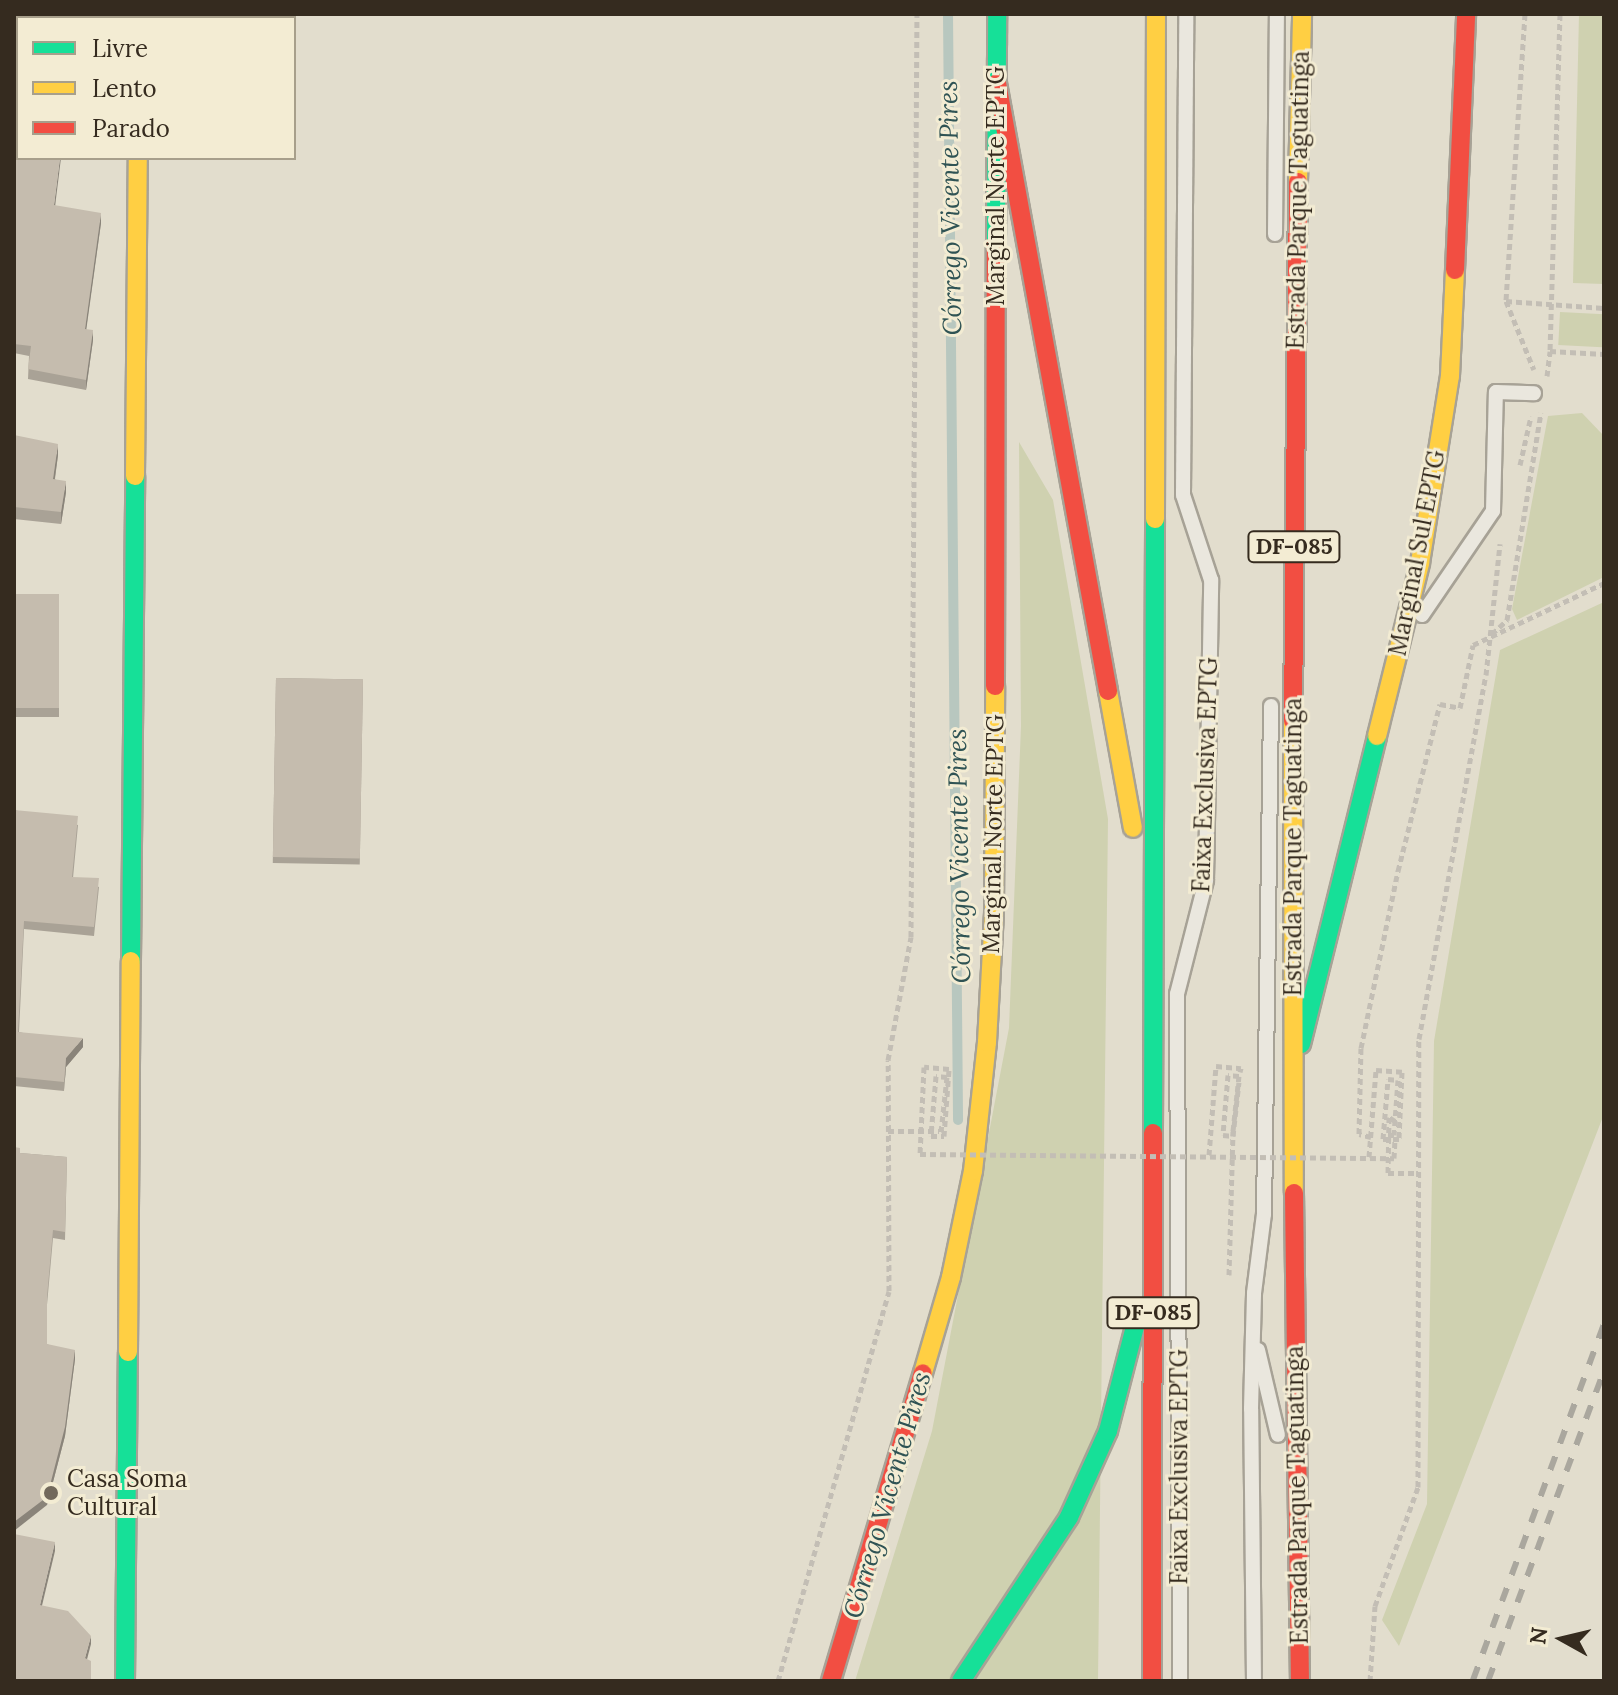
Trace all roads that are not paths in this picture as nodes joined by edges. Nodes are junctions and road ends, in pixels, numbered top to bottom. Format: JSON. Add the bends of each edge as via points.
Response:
{"nodes":[{"id":1,"x":997,"y":14,"type":"edge"},
{"id":2,"x":1156,"y":14,"type":"edge"},
{"id":3,"x":1186,"y":14,"type":"edge"},
{"id":4,"x":1277,"y":14,"type":"edge"},
{"id":5,"x":1302,"y":14,"type":"edge"},
{"id":6,"x":1466,"y":14,"type":"edge"},
{"id":7,"x":997,"y":83,"type":"junction"},
{"id":8,"x":138,"y":160,"type":"edge"},
{"id":9,"x":1275,"y":253,"type":"dead end"},
{"id":10,"x":1538,"y":400,"type":"road end"},
{"id":11,"x":1398,"y":652,"type":"junction"},
{"id":12,"x":1271,"y":684,"type":"dead end"},
{"id":13,"x":1154,"y":945,"type":"junction"},
{"id":14,"x":1292,"y":1080,"type":"junction"},
{"id":15,"x":1153,"y":1246,"type":"junction"},
{"id":16,"x":1253,"y":1331,"type":"junction"},
{"id":17,"x":1179,"y":1368,"type":"junction"},
{"id":18,"x":1297,"y":1513,"type":"junction"},
{"id":19,"x":1152,"y":1534,"type":"junction"},
{"id":20,"x":125,"y":1681,"type":"edge"},
{"id":21,"x":831,"y":1681,"type":"edge"},
{"id":22,"x":961,"y":1681,"type":"edge"},
{"id":23,"x":1152,"y":1681,"type":"edge"},
{"id":24,"x":1180,"y":1681,"type":"edge"},
{"id":25,"x":1254,"y":1681,"type":"edge"},
{"id":26,"x":1300,"y":1681,"type":"edge"}],
"edges":[{"from":1,"to":7,"type":"main road","name":"Marginal Norte EPTG"},
{"from":2,"to":13,"type":"main road","number":"DF-085"},
{"from":3,"to":17,"type":"lane","name":"Faixa Exclusiva EPTG","via":[[1183,495],[1211,580],[1206,880],[1177,994]]},
{"from":4,"to":9,"type":"lane"},
{"from":5,"to":14,"type":"main road","name":"Estrada Parque Taguatinga","number":"DF-085","via":[[1294,338]]},
{"from":6,"to":11,"type":"main road","name":"Marginal Sul EPTG","via":[[1450,376],[1420,563]]},
{"from":7,"to":13,"type":"main road"},
{"from":7,"to":21,"type":"main road","name":"Marginal Norte EPTG","via":[[994,896],[987,1042],[973,1171],[951,1277]]},
{"from":8,"to":20,"type":"main road"},
{"from":10,"to":11,"type":"lane","via":[[1496,392],[1493,511]]},
{"from":11,"to":14,"type":"main road","name":"Marginal Sul EPTG"},
{"from":12,"to":16,"type":"lane","via":[[1264,1214]]},
{"from":13,"to":15,"type":"main road","number":"DF-085"},
{"from":14,"to":18,"type":"main road","name":"Estrada Parque Taguatinga","number":"DF-085"},
{"from":15,"to":19,"type":"main road","number":"DF-085"},
{"from":15,"to":22,"type":"main road","via":[[1108,1431],[1069,1517]]},
{"from":16,"to":18,"type":"lane"},
{"from":16,"to":25,"type":"lane"},
{"from":17,"to":19,"type":"lane"},
{"from":17,"to":24,"type":"lane","name":"Faixa Exclusiva EPTG"},
{"from":18,"to":26,"type":"main road","name":"Estrada Parque Taguatinga","number":"DF-085"},
{"from":19,"to":23,"type":"main road","number":"DF-085"}]}
